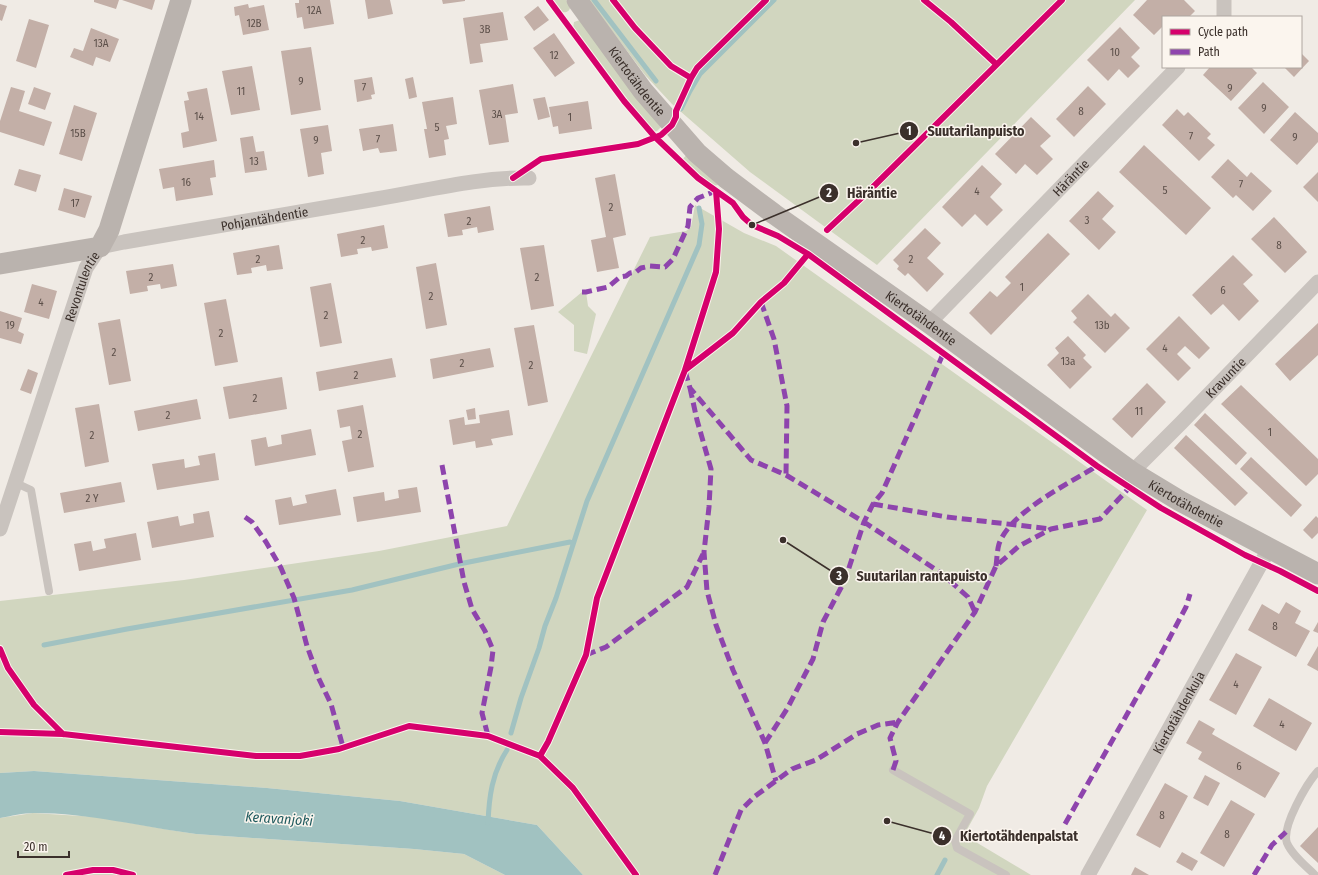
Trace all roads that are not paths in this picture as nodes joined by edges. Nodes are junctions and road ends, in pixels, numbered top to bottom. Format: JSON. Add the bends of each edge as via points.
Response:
{"nodes":[{"id":1,"x":181,"y":0,"type":"edge"},
{"id":2,"x":577,"y":0,"type":"edge"},
{"id":3,"x":1224,"y":0,"type":"edge"},
{"id":4,"x":1224,"y":16,"type":"edge"},
{"id":5,"x":1177,"y":68,"type":"edge"},
{"id":6,"x":529,"y":178,"type":"dead end"},
{"id":7,"x":100,"y":247,"type":"junction"},
{"id":8,"x":0,"y":264,"type":"edge"},
{"id":9,"x":1318,"y":282,"type":"edge"},
{"id":10,"x":930,"y":323,"type":"junction"},
{"id":11,"x":1132,"y":472,"type":"junction"},
{"id":12,"x":16,"y":483,"type":"junction"},
{"id":13,"x":0,"y":529,"type":"edge"},
{"id":14,"x":1269,"y":549,"type":"junction"},
{"id":15,"x":1318,"y":574,"type":"edge"},
{"id":16,"x":49,"y":591,"type":"dead end"},
{"id":17,"x":893,"y":770,"type":"dead end"},
{"id":18,"x":1318,"y":771,"type":"edge"},
{"id":19,"x":1006,"y":875,"type":"edge"},
{"id":20,"x":1088,"y":875,"type":"edge"},
{"id":21,"x":1315,"y":875,"type":"edge"}],
"edges":[{"from":1,"to":7,"type":"street","name":"Revontulentie","via":[[109,230]]},
{"from":2,"to":10,"type":"street","name":"Kiertotähdentie","via":[[643,91],[697,153],[774,214]]},
{"from":3,"to":4,"type":"street"},
{"from":5,"to":10,"type":"street","name":"Häräntie"},
{"from":6,"to":7,"type":"street","name":"Pohjantähdentie","via":[[488,180],[430,189]]},
{"from":7,"to":8,"type":"street","name":"Pohjantähdentie"},
{"from":7,"to":12,"type":"street","name":"Revontulentie","via":[[86,268]]},
{"from":9,"to":11,"type":"street","name":"Kravuntie"},
{"from":10,"to":11,"type":"street","name":"Kiertotähdentie"},
{"from":11,"to":14,"type":"street","name":"Kiertotähdentie"},
{"from":12,"to":13,"type":"street","name":"Revontulentie"},
{"from":12,"to":16,"type":"lane","via":[[31,490]]},
{"from":14,"to":15,"type":"street","name":"Kiertotähdentie"},
{"from":14,"to":20,"type":"street","name":"Kiertotähdenkuja"},
{"from":17,"to":19,"type":"lane","via":[[970,814],[955,841],[957,848]]},
{"from":18,"to":21,"type":"lane","via":[[1293,811],[1286,832],[1287,842],[1295,855]]}]}
